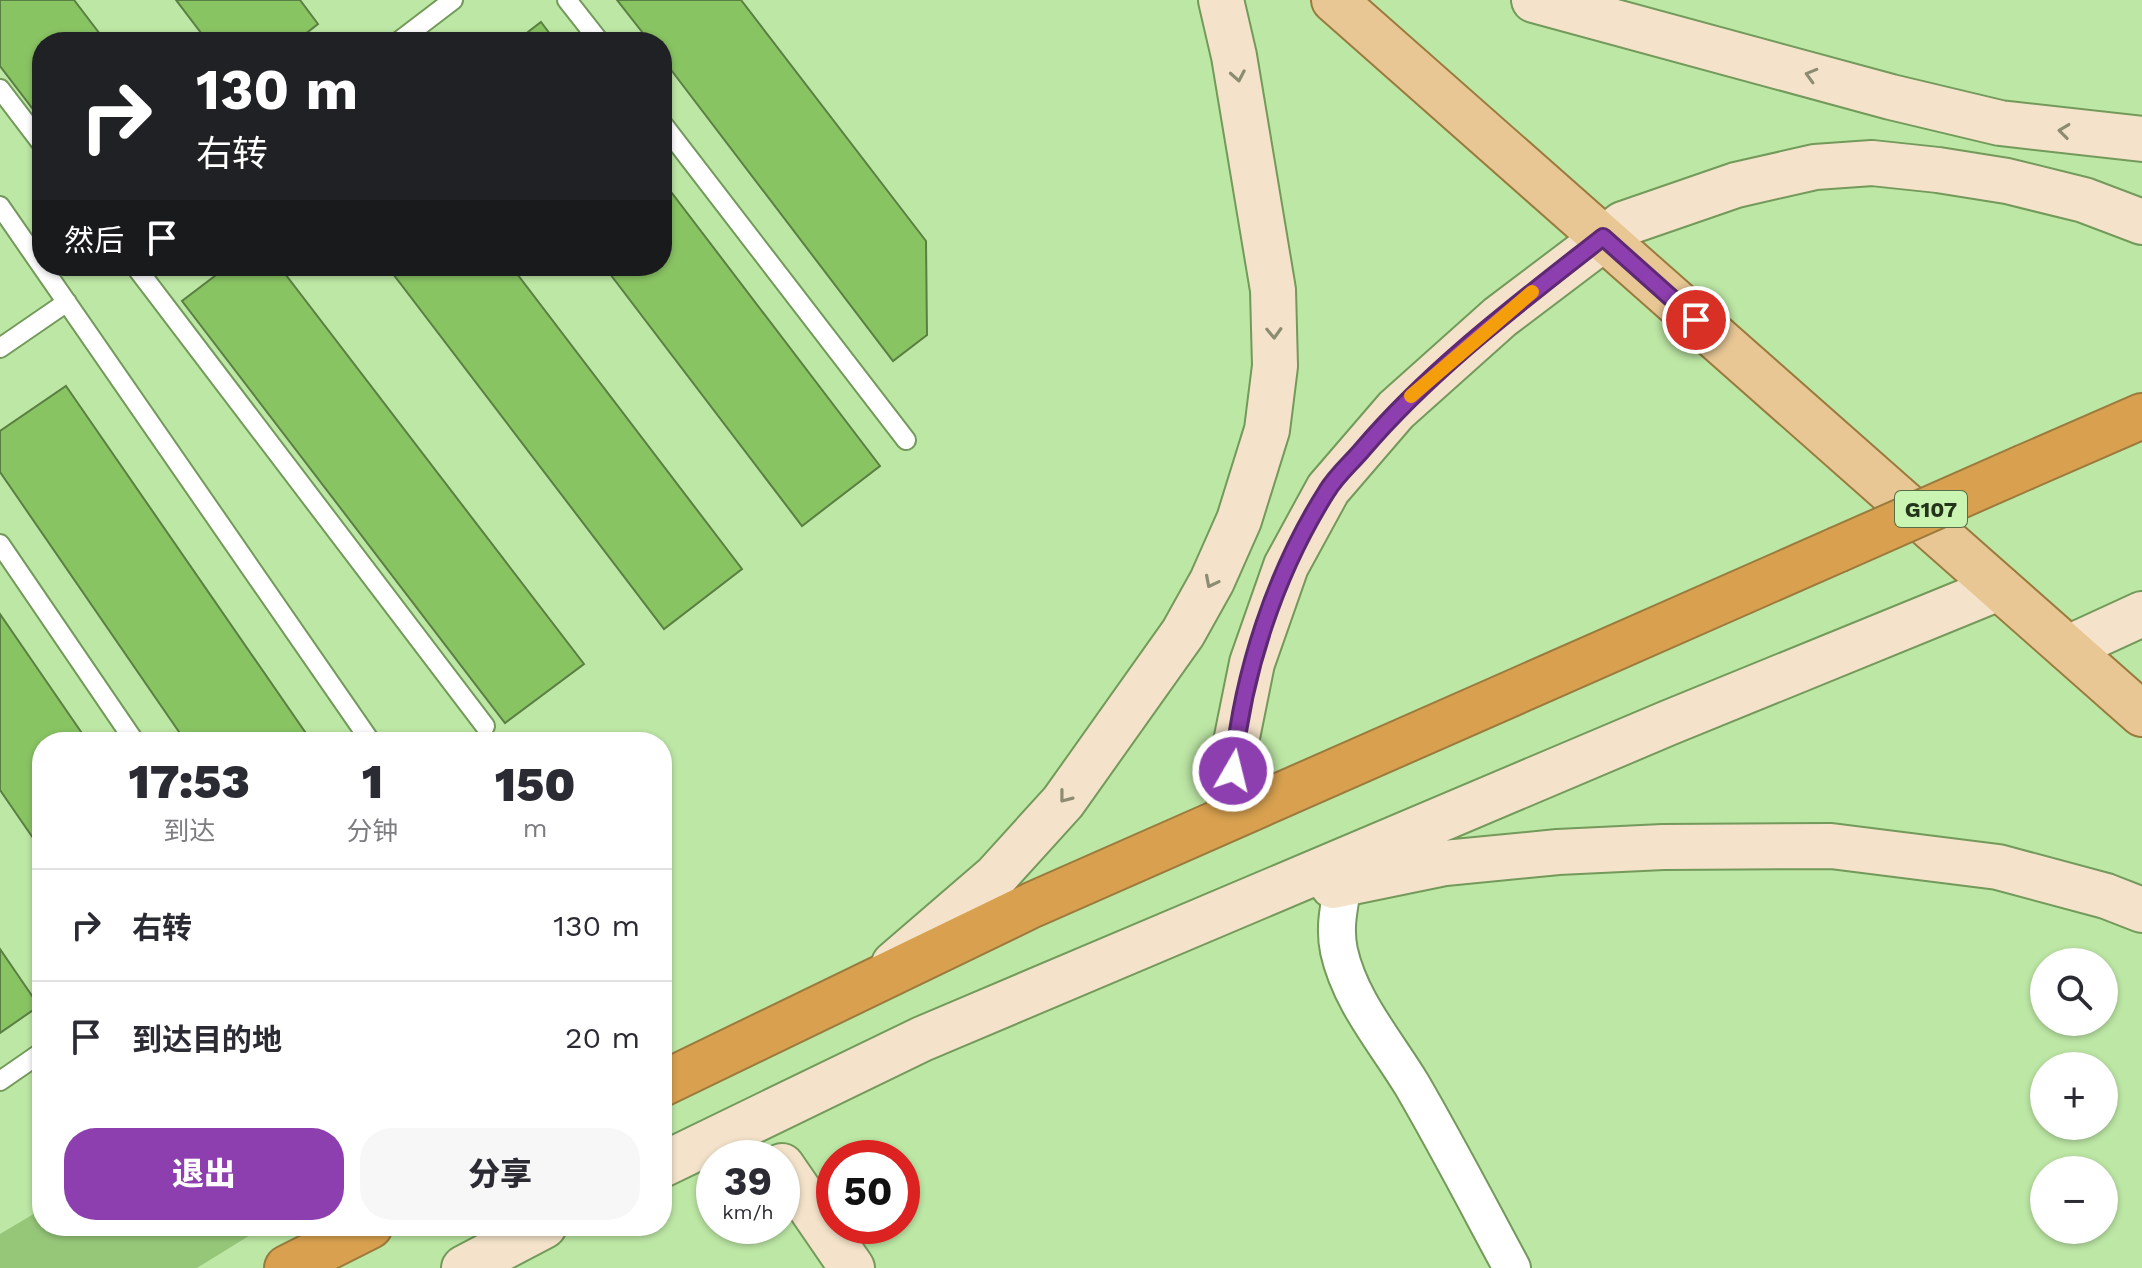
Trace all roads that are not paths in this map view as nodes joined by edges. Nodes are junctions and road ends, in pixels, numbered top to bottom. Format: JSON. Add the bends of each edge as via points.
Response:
{"nodes":[{"id":1,"x":453,"y":0,"type":"edge"},
{"id":2,"x":567,"y":0,"type":"edge"},
{"id":3,"x":1221,"y":0,"type":"edge"},
{"id":4,"x":1334,"y":0,"type":"edge"},
{"id":5,"x":1534,"y":0,"type":"edge"},
{"id":6,"x":411,"y":32,"type":"edge"},
{"id":7,"x":592,"y":32,"type":"edge"},
{"id":8,"x":0,"y":89,"type":"edge"},
{"id":9,"x":32,"y":131,"type":"edge"},
{"id":10,"x":672,"y":136,"type":"edge"},
{"id":11,"x":2142,"y":139,"type":"edge"},
{"id":12,"x":0,"y":206,"type":"edge"},
{"id":13,"x":2142,"y":222,"type":"edge"},
{"id":14,"x":1603,"y":237,"type":"junction"},
{"id":15,"x":32,"y":252,"type":"edge"},
{"id":16,"x":49,"y":276,"type":"edge"},
{"id":17,"x":143,"y":276,"type":"edge"},
{"id":18,"x":67,"y":302,"type":"junction"},
{"id":19,"x":0,"y":348,"type":"edge"},
{"id":20,"x":2142,"y":416,"type":"edge"},
{"id":21,"x":906,"y":440,"type":"dead end"},
{"id":22,"x":0,"y":544,"type":"edge"},
{"id":23,"x":1999,"y":588,"type":"junction"},
{"id":24,"x":2142,"y":614,"type":"edge"},
{"id":25,"x":2068,"y":648,"type":"junction"},
{"id":26,"x":2142,"y":714,"type":"edge"},
{"id":27,"x":485,"y":726,"type":"dead end"},
{"id":28,"x":128,"y":732,"type":"edge"},
{"id":29,"x":364,"y":732,"type":"edge"},
{"id":30,"x":1228,"y":818,"type":"junction"},
{"id":31,"x":1343,"y":884,"type":"junction"},
{"id":32,"x":1236,"y":906,"type":"junction"},
{"id":33,"x":2142,"y":910,"type":"edge"},
{"id":34,"x":874,"y":982,"type":"junction"},
{"id":35,"x":32,"y":1059,"type":"edge"},
{"id":36,"x":672,"y":1079,"type":"edge"},
{"id":37,"x":0,"y":1081,"type":"edge"},
{"id":38,"x":751,"y":1122,"type":"junction"},
{"id":39,"x":764,"y":1140,"type":"edge"},
{"id":40,"x":672,"y":1160,"type":"edge"},
{"id":41,"x":800,"y":1192,"type":"edge"},
{"id":42,"x":350,"y":1236,"type":"edge"},
{"id":43,"x":525,"y":1236,"type":"edge"},
{"id":44,"x":287,"y":1268,"type":"edge"},
{"id":45,"x":464,"y":1268,"type":"edge"},
{"id":46,"x":852,"y":1268,"type":"edge"},
{"id":47,"x":1512,"y":1268,"type":"edge"}],
"edges":[{"from":1,"to":6,"type":"lane"},
{"from":2,"to":7,"type":"lane"},
{"from":3,"to":34,"type":"main road","one_way":true,"via":[[1273,290],[1275,366],[1267,430],[1239,520],[1183,633],[1063,802],[995,877]]},
{"from":4,"to":14,"type":"main road"},
{"from":11,"to":5,"type":"main road","one_way":true,"via":[[2000,123]]},
{"from":8,"to":9,"type":"lane"},
{"from":10,"to":21,"type":"lane"},
{"from":12,"to":15,"type":"lane"},
{"from":13,"to":14,"type":"main road","via":[[2084,200],[2007,181],[1872,163],[1815,167],[1736,185],[1623,224]]},
{"from":14,"to":23,"type":"main road"},
{"from":14,"to":30,"type":"main road","via":[[1500,317],[1396,410],[1328,489],[1286,566],[1252,663]]},
{"from":16,"to":18,"type":"lane"},
{"from":17,"to":27,"type":"lane"},
{"from":18,"to":19,"type":"lane"},
{"from":18,"to":29,"type":"lane"},
{"from":20,"to":30,"type":"highway","number":"G107","bridge":true},
{"from":22,"to":28,"type":"lane"},
{"from":23,"to":25,"type":"main road"},
{"from":23,"to":32,"type":"main road"},
{"from":24,"to":25,"type":"main road"},
{"from":25,"to":26,"type":"main road"},
{"from":30,"to":34,"type":"highway","number":"G107"},
{"from":31,"to":32,"type":"main road"},
{"from":31,"to":33,"type":"main road","via":[[1445,863],[1558,852],[1831,846],[1998,867]]},
{"from":31,"to":47,"type":"street","via":[[1336,926],[1347,977]]},
{"from":32,"to":38,"type":"main road","via":[[922,1039]]},
{"from":34,"to":36,"type":"highway","number":"G107"},
{"from":35,"to":37,"type":"lane"},
{"from":38,"to":39,"type":"main road"},
{"from":38,"to":40,"type":"main road"},
{"from":41,"to":46,"type":"main road"},
{"from":42,"to":44,"type":"highway"},
{"from":43,"to":45,"type":"main road"}]}
